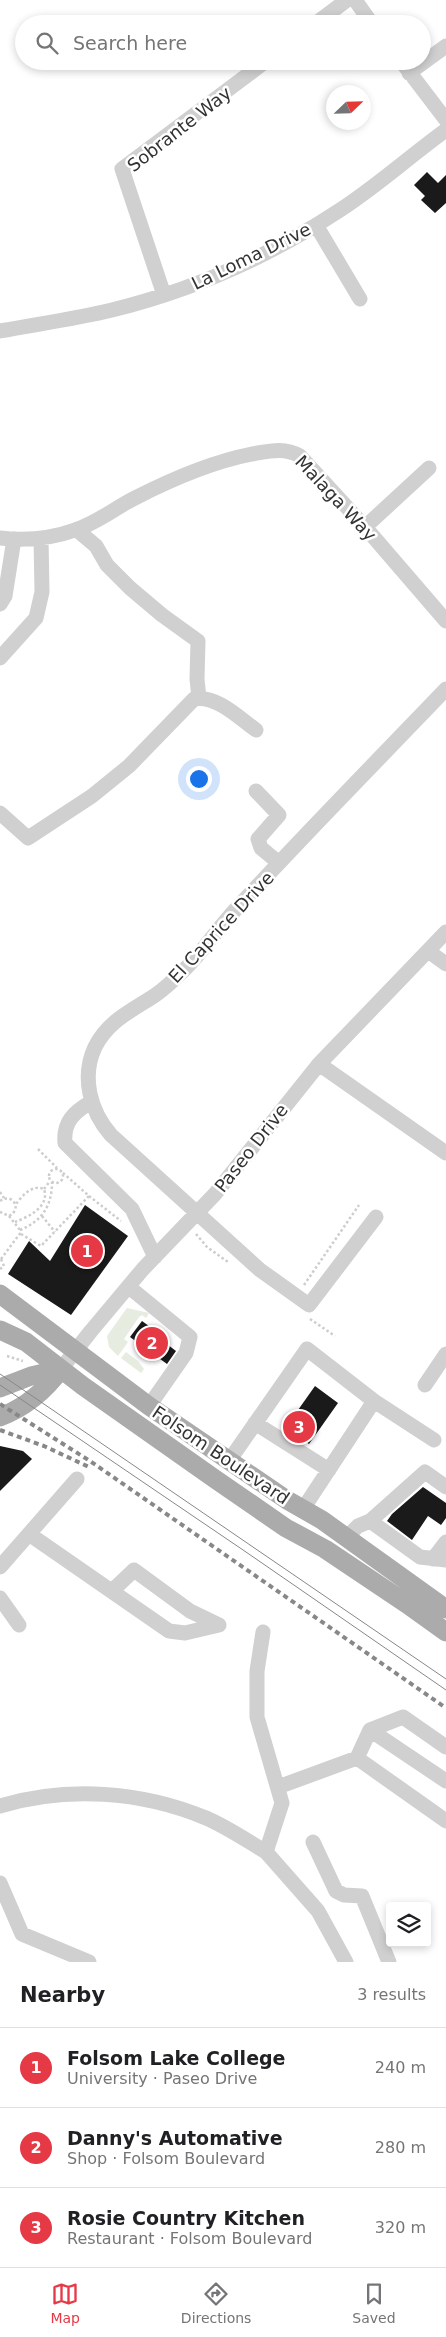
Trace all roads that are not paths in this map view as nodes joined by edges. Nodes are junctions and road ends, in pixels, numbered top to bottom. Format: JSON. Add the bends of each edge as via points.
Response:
{"nodes":[{"id":1,"x":347,"y":0,"type":"edge"},
{"id":2,"x":355,"y":0,"type":"edge"},
{"id":3,"x":327,"y":15,"type":"edge"},
{"id":4,"x":366,"y":15,"type":"edge"},
{"id":5,"x":446,"y":46,"type":"edge"},
{"id":6,"x":431,"y":54,"type":"edge"},
{"id":7,"x":254,"y":70,"type":"edge"},
{"id":8,"x":407,"y":70,"type":"edge"},
{"id":9,"x":446,"y":120,"type":"edge"},
{"id":10,"x":446,"y":130,"type":"edge"},
{"id":11,"x":316,"y":225,"type":"junction"},
{"id":12,"x":164,"y":295,"type":"junction"},
{"id":13,"x":360,"y":298,"type":"dead end"},
{"id":14,"x":0,"y":331,"type":"edge"},
{"id":15,"x":429,"y":468,"type":"dead end"},
{"id":16,"x":365,"y":527,"type":"junction"},
{"id":17,"x":77,"y":530,"type":"junction"},
{"id":18,"x":7,"y":538,"type":"edge"},
{"id":19,"x":42,"y":538,"type":"junction"},
{"id":20,"x":0,"y":604,"type":"edge"},
{"id":21,"x":446,"y":621,"type":"edge"},
{"id":22,"x":0,"y":658,"type":"edge"},
{"id":23,"x":446,"y":689,"type":"edge"},
{"id":24,"x":199,"y":698,"type":"junction"},
{"id":25,"x":256,"y":730,"type":"dead end"},
{"id":26,"x":256,"y":792,"type":"dead end"},
{"id":27,"x":0,"y":813,"type":"edge"},
{"id":28,"x":279,"y":863,"type":"junction"},
{"id":29,"x":446,"y":932,"type":"edge"},
{"id":30,"x":428,"y":951,"type":"junction"},
{"id":31,"x":446,"y":964,"type":"edge"},
{"id":32,"x":319,"y":1064,"type":"junction"},
{"id":33,"x":91,"y":1102,"type":"junction"},
{"id":34,"x":446,"y":1153,"type":"edge"},
{"id":35,"x":198,"y":1212,"type":"junction"},
{"id":36,"x":376,"y":1217,"type":"dead end"},
{"id":37,"x":154,"y":1258,"type":"junction"},
{"id":38,"x":128,"y":1287,"type":"junction"},
{"id":39,"x":0,"y":1294,"type":"edge"},
{"id":40,"x":0,"y":1330,"type":"edge"},
{"id":41,"x":75,"y":1350,"type":"junction"},
{"id":42,"x":446,"y":1354,"type":"edge"},
{"id":43,"x":62,"y":1369,"type":"junction"},
{"id":44,"x":425,"y":1385,"type":"dead end"},
{"id":45,"x":0,"y":1388,"type":"edge"},
{"id":46,"x":374,"y":1401,"type":"junction"},
{"id":47,"x":149,"y":1406,"type":"junction"},
{"id":48,"x":0,"y":1417,"type":"edge"},
{"id":49,"x":255,"y":1423,"type":"junction"},
{"id":50,"x":434,"y":1440,"type":"dead end"},
{"id":51,"x":229,"y":1461,"type":"junction"},
{"id":52,"x":328,"y":1470,"type":"junction"},
{"id":53,"x":77,"y":1479,"type":"dead end"},
{"id":54,"x":446,"y":1487,"type":"edge"},
{"id":55,"x":303,"y":1510,"type":"junction"},
{"id":56,"x":370,"y":1521,"type":"junction"},
{"id":57,"x":29,"y":1534,"type":"junction"},
{"id":58,"x":347,"y":1537,"type":"junction"},
{"id":59,"x":446,"y":1542,"type":"edge"},
{"id":60,"x":433,"y":1559,"type":"edge"},
{"id":61,"x":0,"y":1567,"type":"edge"},
{"id":62,"x":402,"y":1577,"type":"junction"},
{"id":63,"x":113,"y":1590,"type":"junction"},
{"id":64,"x":0,"y":1598,"type":"edge"},
{"id":65,"x":440,"y":1606,"type":"edge"},
{"id":66,"x":19,"y":1625,"type":"dead end"},
{"id":67,"x":263,"y":1632,"type":"dead end"},
{"id":68,"x":446,"y":1632,"type":"edge"},
{"id":69,"x":370,"y":1730,"type":"junction"},
{"id":70,"x":446,"y":1747,"type":"edge"},
{"id":71,"x":357,"y":1758,"type":"junction"},
{"id":72,"x":446,"y":1782,"type":"edge"},
{"id":73,"x":278,"y":1787,"type":"junction"},
{"id":74,"x":0,"y":1806,"type":"edge"},
{"id":75,"x":446,"y":1821,"type":"edge"},
{"id":76,"x":313,"y":1842,"type":"dead end"},
{"id":77,"x":266,"y":1852,"type":"junction"},
{"id":78,"x":0,"y":1883,"type":"edge"},
{"id":79,"x":336,"y":1891,"type":"junction"},
{"id":80,"x":318,"y":1911,"type":"junction"},
{"id":81,"x":89,"y":1962,"type":"edge"},
{"id":82,"x":346,"y":1962,"type":"edge"},
{"id":83,"x":389,"y":1962,"type":"edge"}],
"edges":[{"from":1,"to":3,"type":"street"},
{"from":2,"to":4,"type":"street"},
{"from":5,"to":6,"type":"street"},
{"from":7,"to":12,"type":"street","name":"Sobrante Way","via":[[122,169]]},
{"from":8,"to":9,"type":"street"},
{"from":10,"to":11,"type":"street","name":"La Loma Drive","via":[[366,192]]},
{"from":11,"to":12,"type":"street","name":"La Loma Drive","via":[[248,262]]},
{"from":11,"to":13,"type":"street"},
{"from":12,"to":14,"type":"street","name":"La Loma Drive","via":[[84,317]]},
{"from":15,"to":16,"type":"street"},
{"from":16,"to":17,"type":"street","name":"Malaga Way","via":[[300,456],[280,450],[234,458],[183,475]]},
{"from":16,"to":21,"type":"street","name":"Malaga Way"},
{"from":17,"to":19,"type":"street","name":"Malaga Way"},
{"from":17,"to":24,"type":"street","via":[[96,546],[107,565],[130,588],[198,641]]},
{"from":18,"to":19,"type":"street","name":"Malaga Way"},
{"from":18,"to":20,"type":"street","via":[[5,596]]},
{"from":19,"to":22,"type":"street","via":[[42,592],[36,618]]},
{"from":23,"to":28,"type":"street","name":"El Caprice Drive"},
{"from":24,"to":25,"type":"street","via":[[212,699]]},
{"from":24,"to":27,"type":"street","via":[[190,701],[129,766],[92,796],[28,838]]},
{"from":26,"to":28,"type":"street","via":[[278,815],[258,839],[261,848]]},
{"from":28,"to":33,"type":"street","name":"El Caprice Drive","via":[[172,982],[120,1016],[106,1030],[92,1054],[88,1073]]},
{"from":29,"to":30,"type":"street","name":"Paseo Drive"},
{"from":30,"to":31,"type":"street"},
{"from":30,"to":32,"type":"street","name":"Paseo Drive"},
{"from":32,"to":34,"type":"street"},
{"from":32,"to":35,"type":"street","name":"Paseo Drive"},
{"from":33,"to":35,"type":"street","name":"El Caprice Drive","via":[[111,1135]]},
{"from":33,"to":37,"type":"street","via":[[69,1119],[65,1143],[132,1209],[131,1220]]},
{"from":35,"to":36,"type":"street","name":"El Caprice Drive","via":[[260,1270],[309,1306]]},
{"from":35,"to":37,"type":"street","name":"Paseo Drive"},
{"from":37,"to":38,"type":"street","name":"Paseo Drive"},
{"from":38,"to":41,"type":"street","name":"Paseo Drive"},
{"from":38,"to":47,"type":"street","via":[[190,1337],[186,1353]]},
{"from":39,"to":41,"type":"main road","name":"Folsom Boulevard"},
{"from":40,"to":43,"type":"main road","name":"Folsom Boulevard","via":[[26,1342]]},
{"from":41,"to":43,"type":"street","name":"Paseo Drive"},
{"from":41,"to":47,"type":"main road","name":"Folsom Boulevard"},
{"from":42,"to":44,"type":"street"},
{"from":43,"to":45,"type":"main road"},
{"from":43,"to":48,"type":"main road","via":[[41,1394]]},
{"from":43,"to":65,"type":"main road","name":"Folsom Boulevard","via":[[286,1528]]},
{"from":46,"to":49,"type":"street","via":[[307,1349]]},
{"from":46,"to":50,"type":"street"},
{"from":46,"to":52,"type":"street"},
{"from":47,"to":51,"type":"main road","name":"Folsom Boulevard"},
{"from":49,"to":51,"type":"street"},
{"from":49,"to":52,"type":"street"},
{"from":51,"to":55,"type":"main road","name":"Folsom Boulevard"},
{"from":52,"to":55,"type":"street"},
{"from":53,"to":57,"type":"street"},
{"from":54,"to":56,"type":"street","via":[[425,1472]]},
{"from":55,"to":58,"type":"main road","name":"Folsom Boulevard"},
{"from":56,"to":58,"type":"street","via":[[358,1526]]},
{"from":56,"to":60,"type":"street"},
{"from":57,"to":61,"type":"street"},
{"from":57,"to":63,"type":"street"},
{"from":58,"to":62,"type":"main road","name":"Folsom Boulevard"},
{"from":59,"to":60,"type":"street"},
{"from":60,"to":62,"type":"street"},
{"from":62,"to":65,"type":"main road","name":"Folsom Boulevard"},
{"from":63,"to":63,"type":"street","via":[[169,1631],[184,1633],[219,1625],[190,1611],[134,1570]]},
{"from":64,"to":66,"type":"street"},
{"from":65,"to":68,"type":"main road","name":"Folsom Boulevard"},
{"from":67,"to":73,"type":"street","via":[[257,1671],[257,1717]]},
{"from":69,"to":70,"type":"street","via":[[403,1718]]},
{"from":69,"to":71,"type":"street"},
{"from":69,"to":72,"type":"street"},
{"from":71,"to":73,"type":"street"},
{"from":71,"to":75,"type":"street"},
{"from":73,"to":77,"type":"street","via":[[282,1802]]},
{"from":74,"to":77,"type":"street","via":[[75,1793],[119,1795],[206,1818]]},
{"from":76,"to":79,"type":"street"},
{"from":77,"to":80,"type":"street"},
{"from":78,"to":81,"type":"street","via":[[22,1934]]},
{"from":79,"to":80,"type":"street"},
{"from":79,"to":83,"type":"street","via":[[362,1896]]},
{"from":80,"to":82,"type":"street"}]}
